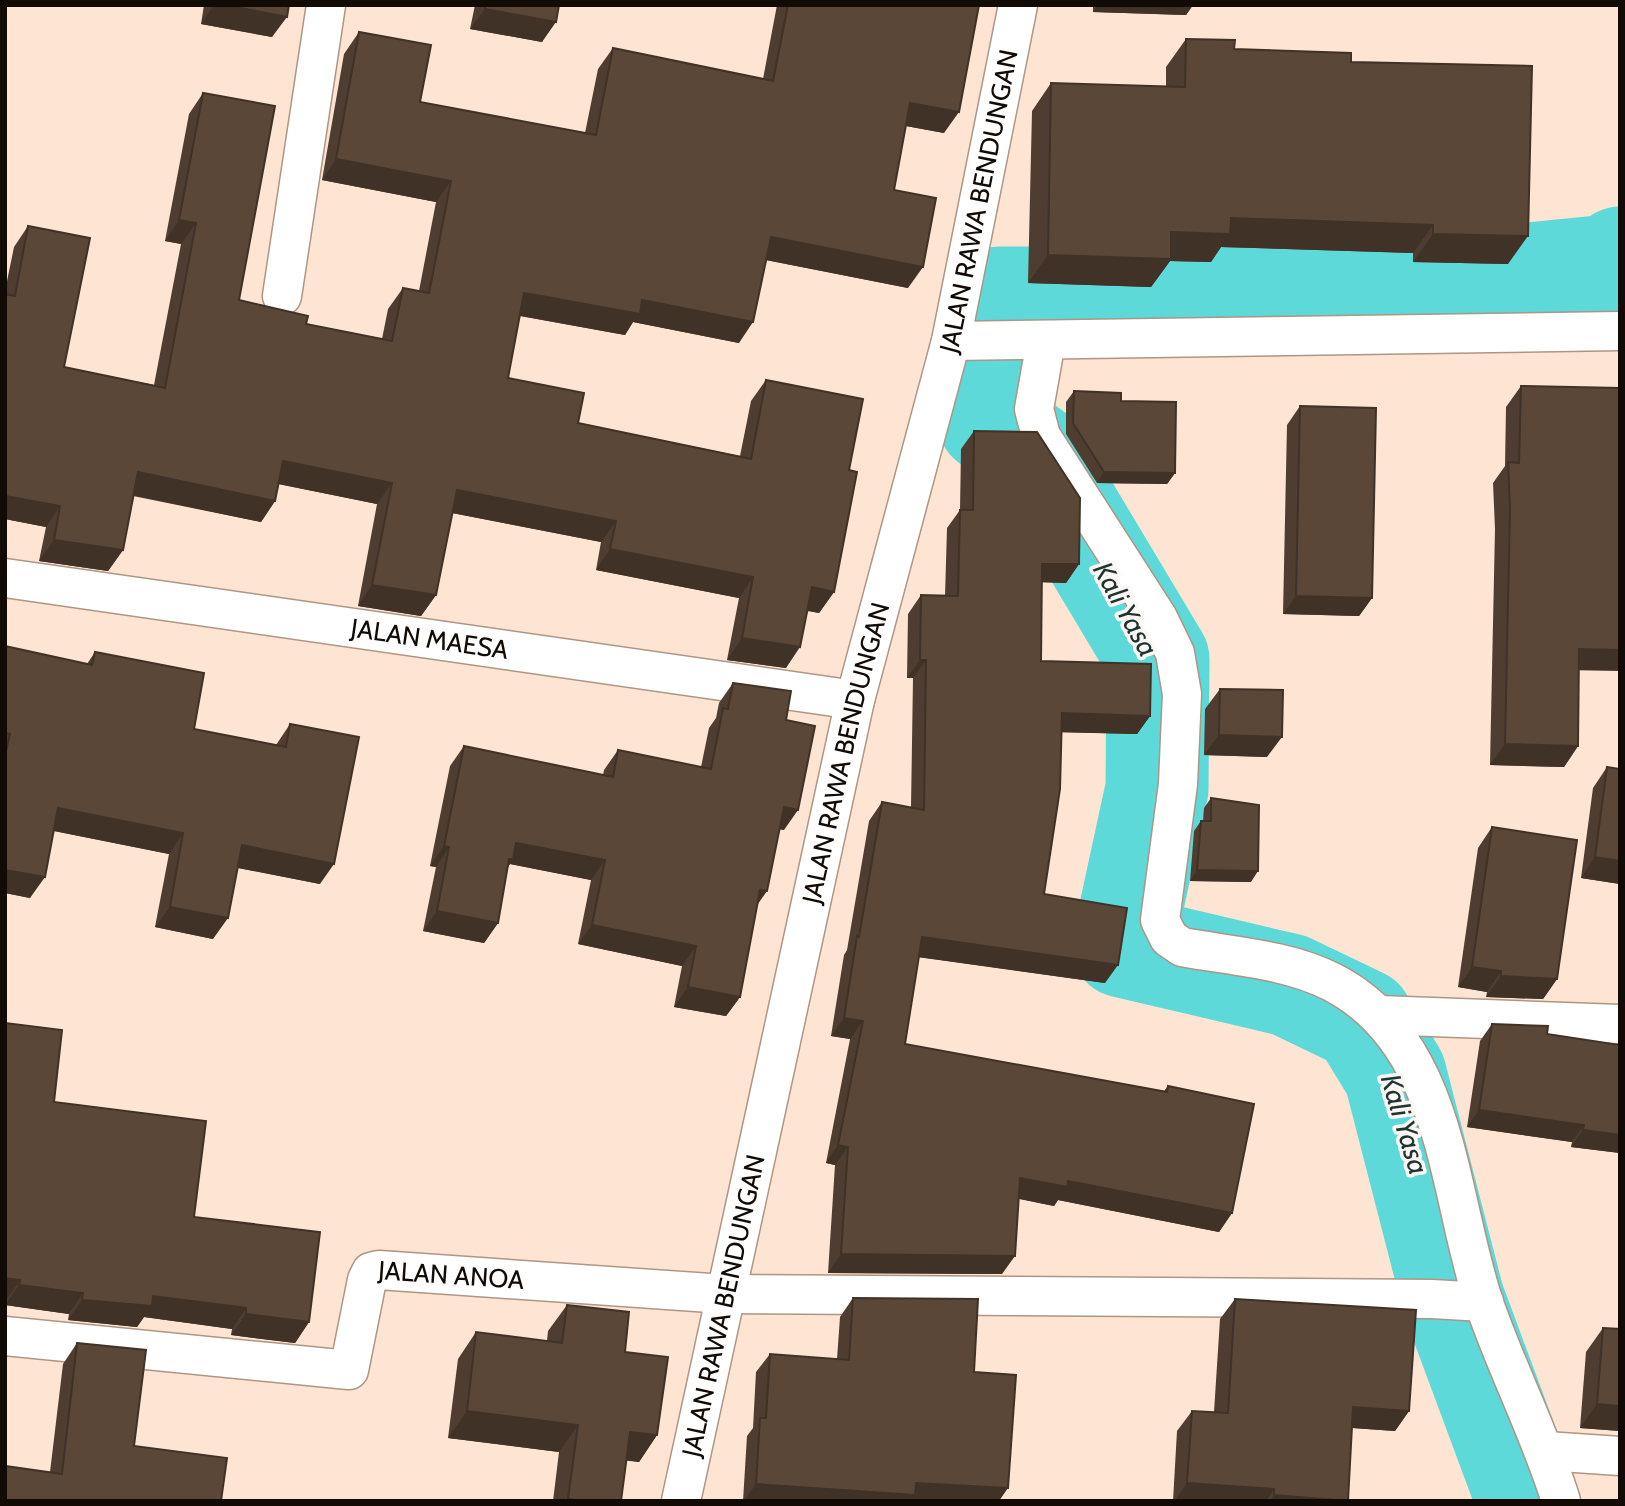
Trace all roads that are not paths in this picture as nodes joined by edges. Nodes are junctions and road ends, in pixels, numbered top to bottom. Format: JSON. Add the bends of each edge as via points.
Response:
{"nodes":[{"id":1,"x":326,"y":5,"type":"edge"},
{"id":2,"x":1018,"y":5,"type":"edge"},
{"id":3,"x":282,"y":296,"type":"dead end"},
{"id":4,"x":1620,"y":331,"type":"edge"},
{"id":5,"x":968,"y":340,"type":"junction"},
{"id":6,"x":1045,"y":341,"type":"junction"},
{"id":7,"x":5,"y":578,"type":"edge"},
{"id":8,"x":855,"y":700,"type":"junction"},
{"id":9,"x":1379,"y":1015,"type":"junction"},
{"id":10,"x":1620,"y":1024,"type":"edge"},
{"id":11,"x":724,"y":1294,"type":"junction"},
{"id":12,"x":1458,"y":1300,"type":"junction"},
{"id":13,"x":5,"y":1336,"type":"edge"},
{"id":14,"x":1546,"y":1451,"type":"junction"},
{"id":15,"x":1620,"y":1457,"type":"edge"},
{"id":16,"x":681,"y":1501,"type":"edge"},
{"id":17,"x":1561,"y":1501,"type":"edge"}],
"edges":[{"from":1,"to":3,"type":"street"},
{"from":2,"to":5,"type":"street","name":"JALAN RAWA BENDUNGAN"},
{"from":4,"to":6,"type":"street"},
{"from":5,"to":6,"type":"street"},
{"from":5,"to":8,"type":"street","name":"JALAN RAWA BENDUNGAN"},
{"from":6,"to":9,"type":"street","via":[[1034,409],[1041,436],[1158,618],[1175,653],[1182,694],[1178,784],[1160,920],[1169,937],[1182,947],[1289,966],[1332,982]]},
{"from":7,"to":8,"type":"street","name":"JALAN MAESA"},
{"from":8,"to":11,"type":"street","name":"JALAN RAWA BENDUNGAN"},
{"from":9,"to":10,"type":"street"},
{"from":9,"to":12,"type":"street","via":[[1408,1053],[1437,1119]]},
{"from":11,"to":12,"type":"street"},
{"from":11,"to":13,"type":"street","name":"JALAN ANOA","via":[[379,1270],[371,1272],[367,1280],[349,1370]]},
{"from":11,"to":16,"type":"street","name":"JALAN RAWA BENDUNGAN"},
{"from":12,"to":14,"type":"street"},
{"from":14,"to":15,"type":"street"},
{"from":14,"to":17,"type":"street"}]}
